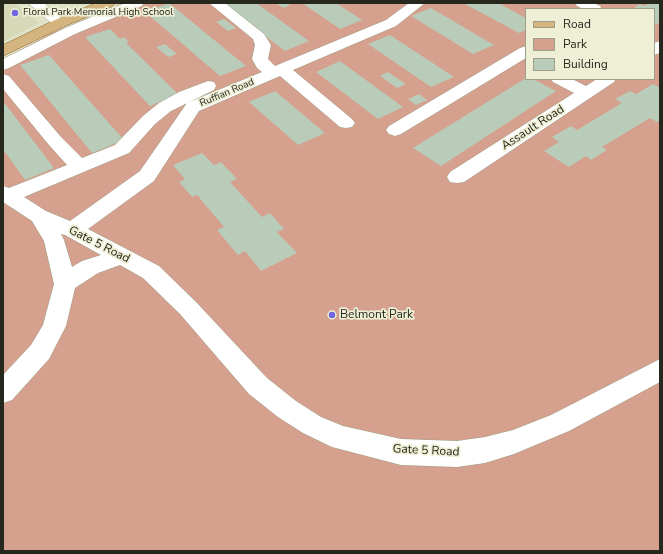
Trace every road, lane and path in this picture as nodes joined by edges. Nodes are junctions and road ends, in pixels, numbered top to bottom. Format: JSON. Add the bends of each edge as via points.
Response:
{"nodes":[{"id":1,"x":35,"y":3,"type":"edge"},
{"id":2,"x":108,"y":3,"type":"edge"},
{"id":3,"x":137,"y":3,"type":"edge"},
{"id":4,"x":216,"y":3,"type":"edge"},
{"id":5,"x":418,"y":3,"type":"edge"},
{"id":6,"x":582,"y":3,"type":"edge"},
{"id":7,"x":593,"y":8,"type":"edge"},
{"id":8,"x":60,"y":23,"type":"junction"},
{"id":9,"x":3,"y":51,"type":"edge"},
{"id":10,"x":523,"y":56,"type":"edge"},
{"id":11,"x":3,"y":65,"type":"edge"},
{"id":12,"x":273,"y":69,"type":"junction"},
{"id":13,"x":3,"y":79,"type":"edge"},
{"id":14,"x":561,"y":80,"type":"edge"},
{"id":15,"x":606,"y":80,"type":"edge"},
{"id":16,"x":586,"y":93,"type":"junction"},
{"id":17,"x":346,"y":123,"type":"dead end"},
{"id":18,"x":395,"y":130,"type":"dead end"},
{"id":19,"x":79,"y":166,"type":"junction"},
{"id":20,"x":457,"y":176,"type":"dead end"},
{"id":21,"x":6,"y":194,"type":"edge"},
{"id":22,"x":39,"y":216,"type":"junction"},
{"id":23,"x":72,"y":230,"type":"junction"},
{"id":24,"x":122,"y":256,"type":"junction"},
{"id":25,"x":66,"y":284,"type":"junction"},
{"id":26,"x":660,"y":370,"type":"edge"},
{"id":27,"x":3,"y":392,"type":"edge"}],
"edges":[{"from":1,"to":8,"type":"street"},
{"from":2,"to":8,"type":"main road"},
{"from":3,"to":11,"type":"street","via":[[70,31]]},
{"from":4,"to":12,"type":"street","via":[[259,37],[263,45],[260,59]]},
{"from":5,"to":12,"type":"street","name":"Ruffian Road","via":[[391,23]]},
{"from":6,"to":7,"type":"street"},
{"from":8,"to":9,"type":"main road"},
{"from":10,"to":18,"type":"street"},
{"from":12,"to":17,"type":"street"},
{"from":12,"to":19,"type":"street","via":[[185,96],[149,120],[122,149]]},
{"from":12,"to":23,"type":"street","name":"Ruffian Road","via":[[193,107],[147,176]]},
{"from":13,"to":19,"type":"street"},
{"from":14,"to":16,"type":"street"},
{"from":15,"to":16,"type":"street","name":"Assault Road"},
{"from":16,"to":20,"type":"street","name":"Assault Road"},
{"from":19,"to":21,"type":"street"},
{"from":21,"to":22,"type":"street","name":"Gate 5 Road"},
{"from":22,"to":23,"type":"street","name":"Gate 5 Road"},
{"from":22,"to":25,"type":"street","via":[[54,240]]},
{"from":23,"to":24,"type":"street","name":"Gate 5 Road"},
{"from":24,"to":25,"type":"street","via":[[78,273]]},
{"from":24,"to":26,"type":"street","name":"Gate 5 Road","via":[[151,272],[188,308],[258,386],[287,409],[312,425],[341,438],[401,452],[457,454],[486,450],[520,440],[560,423]]},
{"from":25,"to":27,"type":"street","via":[[54,326],[40,352]]}]}
